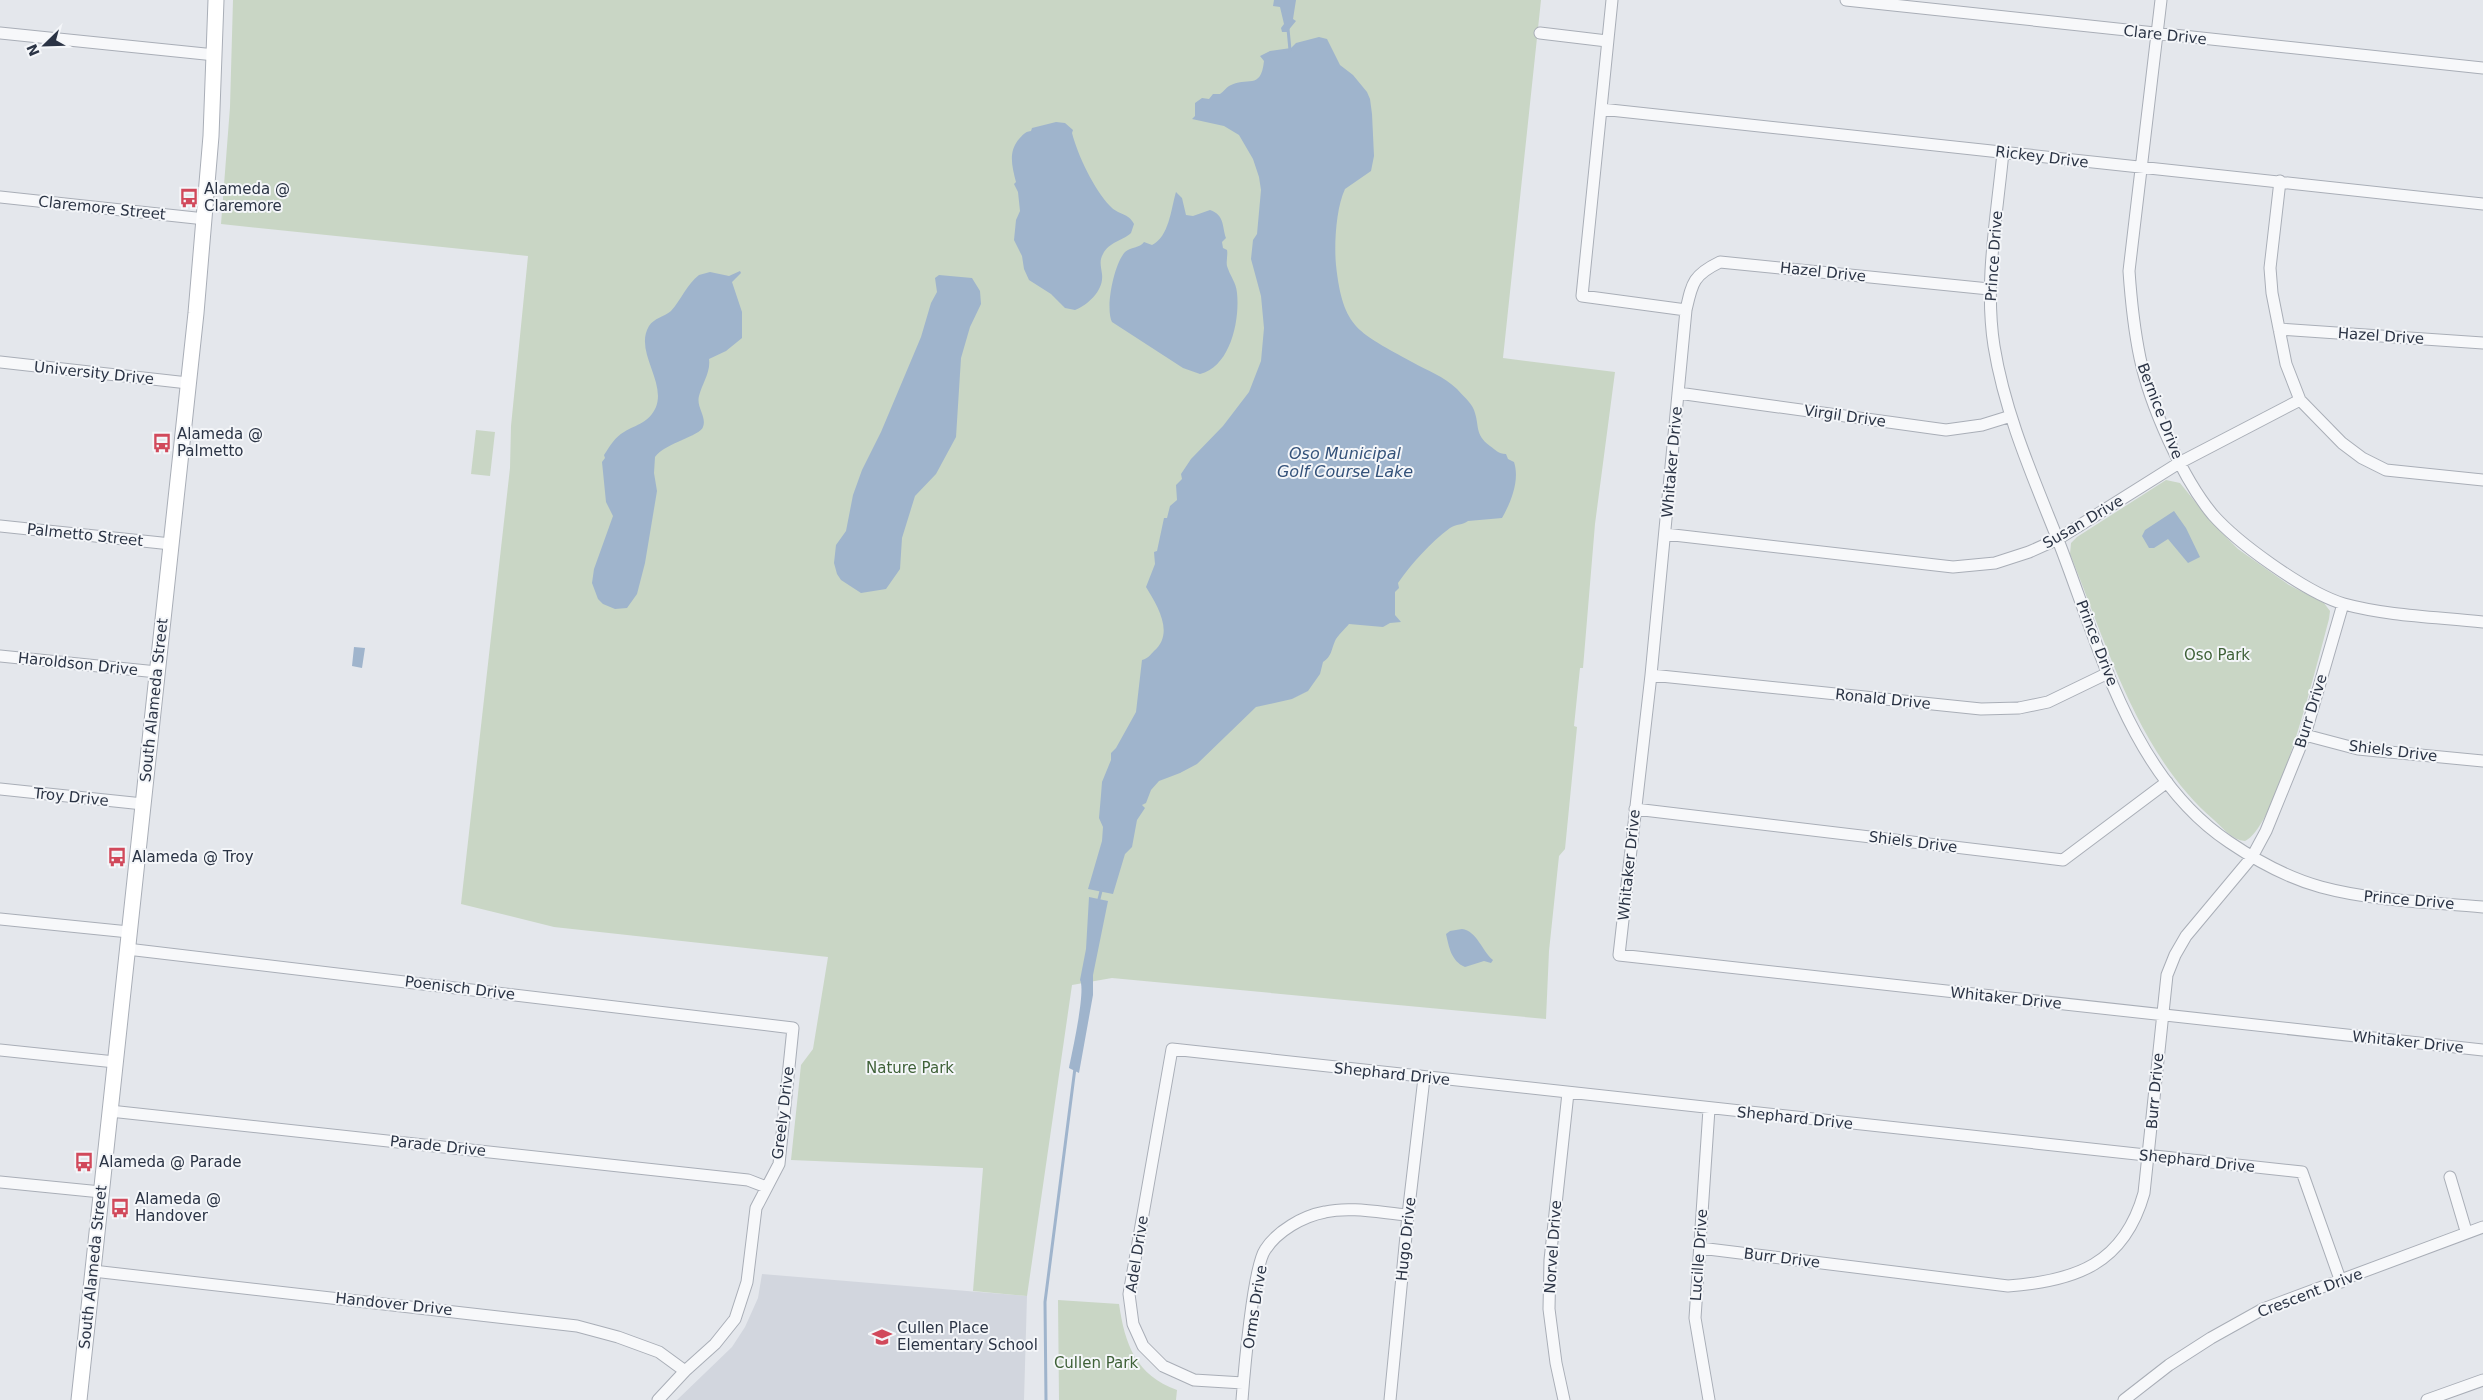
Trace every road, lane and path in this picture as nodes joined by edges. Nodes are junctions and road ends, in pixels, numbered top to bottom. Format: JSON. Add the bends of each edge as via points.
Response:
{"nodes":[{"id":1,"x":216,"y":0,"type":"edge"},
{"id":2,"x":1612,"y":0,"type":"edge"},
{"id":3,"x":1846,"y":0,"type":"edge"},
{"id":4,"x":2161,"y":0,"type":"edge"},
{"id":5,"x":0,"y":33,"type":"edge"},
{"id":6,"x":1540,"y":33,"type":"dead end"},
{"id":7,"x":2157,"y":35,"type":"junction"},
{"id":8,"x":1607,"y":41,"type":"junction"},
{"id":9,"x":215,"y":55,"type":"junction"},
{"id":10,"x":2483,"y":68,"type":"edge"},
{"id":11,"x":1601,"y":110,"type":"junction"},
{"id":12,"x":2003,"y":152,"type":"junction"},
{"id":13,"x":2142,"y":168,"type":"junction"},
{"id":14,"x":2280,"y":181,"type":"junction"},
{"id":15,"x":0,"y":197,"type":"edge"},
{"id":16,"x":2483,"y":204,"type":"edge"},
{"id":17,"x":205,"y":219,"type":"junction"},
{"id":18,"x":1989,"y":289,"type":"junction"},
{"id":19,"x":1686,"y":310,"type":"junction"},
{"id":20,"x":2279,"y":329,"type":"junction"},
{"id":21,"x":2483,"y":343,"type":"edge"},
{"id":22,"x":0,"y":362,"type":"edge"},
{"id":23,"x":188,"y":383,"type":"junction"},
{"id":24,"x":1678,"y":393,"type":"junction"},
{"id":25,"x":2300,"y":400,"type":"junction"},
{"id":26,"x":2011,"y":416,"type":"junction"},
{"id":27,"x":2179,"y":463,"type":"junction"},
{"id":28,"x":2483,"y":480,"type":"edge"},
{"id":29,"x":0,"y":526,"type":"edge"},
{"id":30,"x":1665,"y":534,"type":"junction"},
{"id":31,"x":2058,"y":539,"type":"junction"},
{"id":32,"x":171,"y":544,"type":"junction"},
{"id":33,"x":2343,"y":604,"type":"junction"},
{"id":34,"x":2483,"y":622,"type":"edge"},
{"id":35,"x":0,"y":656,"type":"edge"},
{"id":36,"x":157,"y":672,"type":"junction"},
{"id":37,"x":2108,"y":673,"type":"junction"},
{"id":38,"x":1651,"y":675,"type":"junction"},
{"id":39,"x":2305,"y":735,"type":"junction"},
{"id":40,"x":2483,"y":761,"type":"edge"},
{"id":41,"x":2168,"y":782,"type":"junction"},
{"id":42,"x":0,"y":789,"type":"edge"},
{"id":43,"x":143,"y":804,"type":"junction"},
{"id":44,"x":1635,"y":809,"type":"junction"},
{"id":45,"x":2252,"y":857,"type":"junction"},
{"id":46,"x":2483,"y":907,"type":"edge"},
{"id":47,"x":0,"y":919,"type":"edge"},
{"id":48,"x":129,"y":932,"type":"junction"},
{"id":49,"x":127,"y":949,"type":"junction"},
{"id":50,"x":2162,"y":1015,"type":"junction"},
{"id":51,"x":793,"y":1028,"type":"joint"},
{"id":52,"x":1172,"y":1049,"type":"joint"},
{"id":53,"x":0,"y":1050,"type":"edge"},
{"id":54,"x":2483,"y":1050,"type":"edge"},
{"id":55,"x":115,"y":1062,"type":"junction"},
{"id":56,"x":1424,"y":1078,"type":"junction"},
{"id":57,"x":1568,"y":1093,"type":"junction"},
{"id":58,"x":1709,"y":1109,"type":"junction"},
{"id":59,"x":110,"y":1111,"type":"junction"},
{"id":60,"x":2149,"y":1156,"type":"junction"},
{"id":61,"x":2450,"y":1177,"type":"dead end"},
{"id":62,"x":0,"y":1182,"type":"edge"},
{"id":63,"x":766,"y":1187,"type":"junction"},
{"id":64,"x":101,"y":1192,"type":"junction"},
{"id":65,"x":1408,"y":1214,"type":"junction"},
{"id":66,"x":2483,"y":1227,"type":"edge"},
{"id":67,"x":2466,"y":1231,"type":"junction"},
{"id":68,"x":1700,"y":1248,"type":"junction"},
{"id":69,"x":93,"y":1271,"type":"junction"},
{"id":70,"x":2341,"y":1282,"type":"junction"},
{"id":71,"x":685,"y":1370,"type":"junction"},
{"id":72,"x":2483,"y":1380,"type":"edge"},
{"id":73,"x":1243,"y":1383,"type":"junction"},
{"id":74,"x":79,"y":1400,"type":"edge"},
{"id":75,"x":658,"y":1400,"type":"edge"},
{"id":76,"x":1242,"y":1400,"type":"edge"},
{"id":77,"x":1390,"y":1400,"type":"edge"},
{"id":78,"x":1564,"y":1400,"type":"edge"},
{"id":79,"x":1709,"y":1400,"type":"edge"},
{"id":80,"x":2124,"y":1400,"type":"edge"},
{"id":81,"x":2428,"y":1400,"type":"edge"}],
"edges":[{"from":1,"to":9,"type":"main road","name":"South Alameda Street"},
{"from":2,"to":8,"type":"street"},
{"from":3,"to":7,"type":"street","name":"Clare Drive"},
{"from":4,"to":7,"type":"street","name":"Bernice Drive"},
{"from":5,"to":9,"type":"street"},
{"from":6,"to":8,"type":"street"},
{"from":7,"to":10,"type":"street","name":"Clare Drive"},
{"from":7,"to":13,"type":"street","name":"Bernice Drive"},
{"from":8,"to":11,"type":"street"},
{"from":9,"to":17,"type":"main road","name":"South Alameda Street"},
{"from":11,"to":12,"type":"street","name":"Rickey Drive"},
{"from":11,"to":19,"type":"street","via":[[1582,296]]},
{"from":12,"to":13,"type":"street","name":"Rickey Drive"},
{"from":12,"to":18,"type":"street","name":"Prince Drive"},
{"from":13,"to":14,"type":"street","name":"Rickey Drive"},
{"from":13,"to":27,"type":"street","name":"Bernice Drive","via":[[2129,271],[2132,315],[2140,360]]},
{"from":14,"to":16,"type":"street","name":"Rickey Drive"},
{"from":14,"to":20,"type":"street","via":[[2270,268]]},
{"from":15,"to":17,"type":"street","name":"Claremore Street"},
{"from":17,"to":23,"type":"main road","name":"South Alameda Street"},
{"from":18,"to":19,"type":"street","name":"Hazel Drive","via":[[1720,262],[1704,270],[1692,284]]},
{"from":18,"to":26,"type":"street","name":"Prince Drive","via":[[1994,346]]},
{"from":19,"to":24,"type":"street","name":"Whitaker Drive"},
{"from":20,"to":21,"type":"street","name":"Hazel Drive"},
{"from":20,"to":25,"type":"street","via":[[2286,364]]},
{"from":22,"to":23,"type":"street","name":"University Drive"},
{"from":23,"to":32,"type":"main road","name":"South Alameda Street"},
{"from":24,"to":26,"type":"street","name":"Virgil Drive","via":[[1946,430],[1982,425]]},
{"from":24,"to":30,"type":"street","name":"Whitaker Drive"},
{"from":25,"to":27,"type":"street","name":"Susan Drive"},
{"from":25,"to":28,"type":"street","via":[[2342,443],[2386,470]]},
{"from":26,"to":31,"type":"street","name":"Prince Drive"},
{"from":27,"to":31,"type":"street","name":"Susan Drive"},
{"from":27,"to":33,"type":"street","name":"Bernice Drive","via":[[2213,515],[2253,550],[2290,578]]},
{"from":29,"to":32,"type":"street","name":"Palmetto Street"},
{"from":30,"to":31,"type":"street","name":"Susan Drive","via":[[1953,567],[1995,563]]},
{"from":30,"to":38,"type":"street","name":"Whitaker Drive"},
{"from":31,"to":37,"type":"street","name":"Prince Drive"},
{"from":32,"to":36,"type":"main road","name":"South Alameda Street"},
{"from":33,"to":34,"type":"street","name":"Bernice Drive"},
{"from":33,"to":39,"type":"street","name":"Burr Drive"},
{"from":35,"to":36,"type":"street","name":"Haroldson Drive"},
{"from":36,"to":43,"type":"main road","name":"South Alameda Street"},
{"from":37,"to":38,"type":"street","name":"Ronald Drive","via":[[2048,702],[2019,708],[1980,709]]},
{"from":37,"to":41,"type":"street","name":"Prince Drive","via":[[2137,736]]},
{"from":38,"to":44,"type":"street","name":"Whitaker Drive"},
{"from":39,"to":40,"type":"street","name":"Shiels Drive","via":[[2358,749]]},
{"from":39,"to":45,"type":"street","name":"Burr Drive"},
{"from":41,"to":44,"type":"street","name":"Shiels Drive","via":[[2063,860]]},
{"from":41,"to":45,"type":"street","name":"Prince Drive","via":[[2205,823]]},
{"from":42,"to":43,"type":"street","name":"Troy Drive"},
{"from":43,"to":48,"type":"main road","name":"South Alameda Street"},
{"from":44,"to":50,"type":"street","name":"Whitaker Drive","via":[[1619,955]]},
{"from":45,"to":46,"type":"street","name":"Prince Drive","via":[[2283,874],[2318,887],[2354,895]]},
{"from":45,"to":50,"type":"street","name":"Burr Drive","via":[[2186,936],[2175,955],[2167,975]]},
{"from":47,"to":48,"type":"street"},
{"from":48,"to":49,"type":"main road","name":"South Alameda Street"},
{"from":49,"to":51,"type":"street","name":"Poenisch Drive"},
{"from":49,"to":55,"type":"main road","name":"South Alameda Street"},
{"from":50,"to":54,"type":"street","name":"Whitaker Drive"},
{"from":50,"to":60,"type":"street","name":"Burr Drive"},
{"from":51,"to":63,"type":"street","name":"Greely Drive","via":[[779,1164]]},
{"from":52,"to":56,"type":"street","name":"Shephard Drive"},
{"from":52,"to":73,"type":"street","name":"Adel Drive","via":[[1129,1294],[1133,1324],[1143,1346],[1163,1366],[1194,1380]]},
{"from":53,"to":55,"type":"street"},
{"from":55,"to":59,"type":"main road","name":"South Alameda Street"},
{"from":56,"to":57,"type":"street","name":"Shephard Drive"},
{"from":56,"to":65,"type":"street","name":"Hugo Drive"},
{"from":57,"to":58,"type":"street","name":"Shephard Drive"},
{"from":57,"to":78,"type":"street","name":"Norvel Drive","via":[[1549,1289],[1556,1364]]},
{"from":58,"to":60,"type":"street","name":"Shephard Drive"},
{"from":58,"to":68,"type":"street","name":"Lucille Drive"},
{"from":59,"to":63,"type":"street","name":"Parade Drive","via":[[748,1180]]},
{"from":59,"to":64,"type":"main road","name":"South Alameda Street"},
{"from":60,"to":68,"type":"street","name":"Burr Drive","via":[[2138,1214],[2118,1244],[2089,1268],[2046,1283],[2008,1286]]},
{"from":60,"to":70,"type":"street","name":"Shephard Drive","via":[[2302,1172]]},
{"from":61,"to":67,"type":"street"},
{"from":62,"to":64,"type":"street"},
{"from":63,"to":71,"type":"street","name":"Greely Drive","via":[[756,1208],[748,1282],[735,1319],[716,1344]]},
{"from":64,"to":69,"type":"main road","name":"South Alameda Street"},
{"from":65,"to":73,"type":"street","name":"Orms Drive","via":[[1325,1212],[1301,1220],[1279,1235],[1264,1251],[1258,1275]]},
{"from":65,"to":77,"type":"street","name":"Hugo Drive"},
{"from":66,"to":67,"type":"street","name":"Crescent Drive"},
{"from":67,"to":70,"type":"street","name":"Crescent Drive"},
{"from":68,"to":79,"type":"street","name":"Lucille Drive","via":[[1695,1318]]},
{"from":69,"to":71,"type":"street","name":"Handover Drive","via":[[577,1326],[659,1352]]},
{"from":69,"to":74,"type":"main road","name":"South Alameda Street"},
{"from":70,"to":80,"type":"street","name":"Crescent Drive","via":[[2254,1314],[2176,1360]]},
{"from":71,"to":75,"type":"street","name":"Greely Drive"},
{"from":72,"to":81,"type":"street"},
{"from":73,"to":76,"type":"street","name":"Orms Drive"}]}
